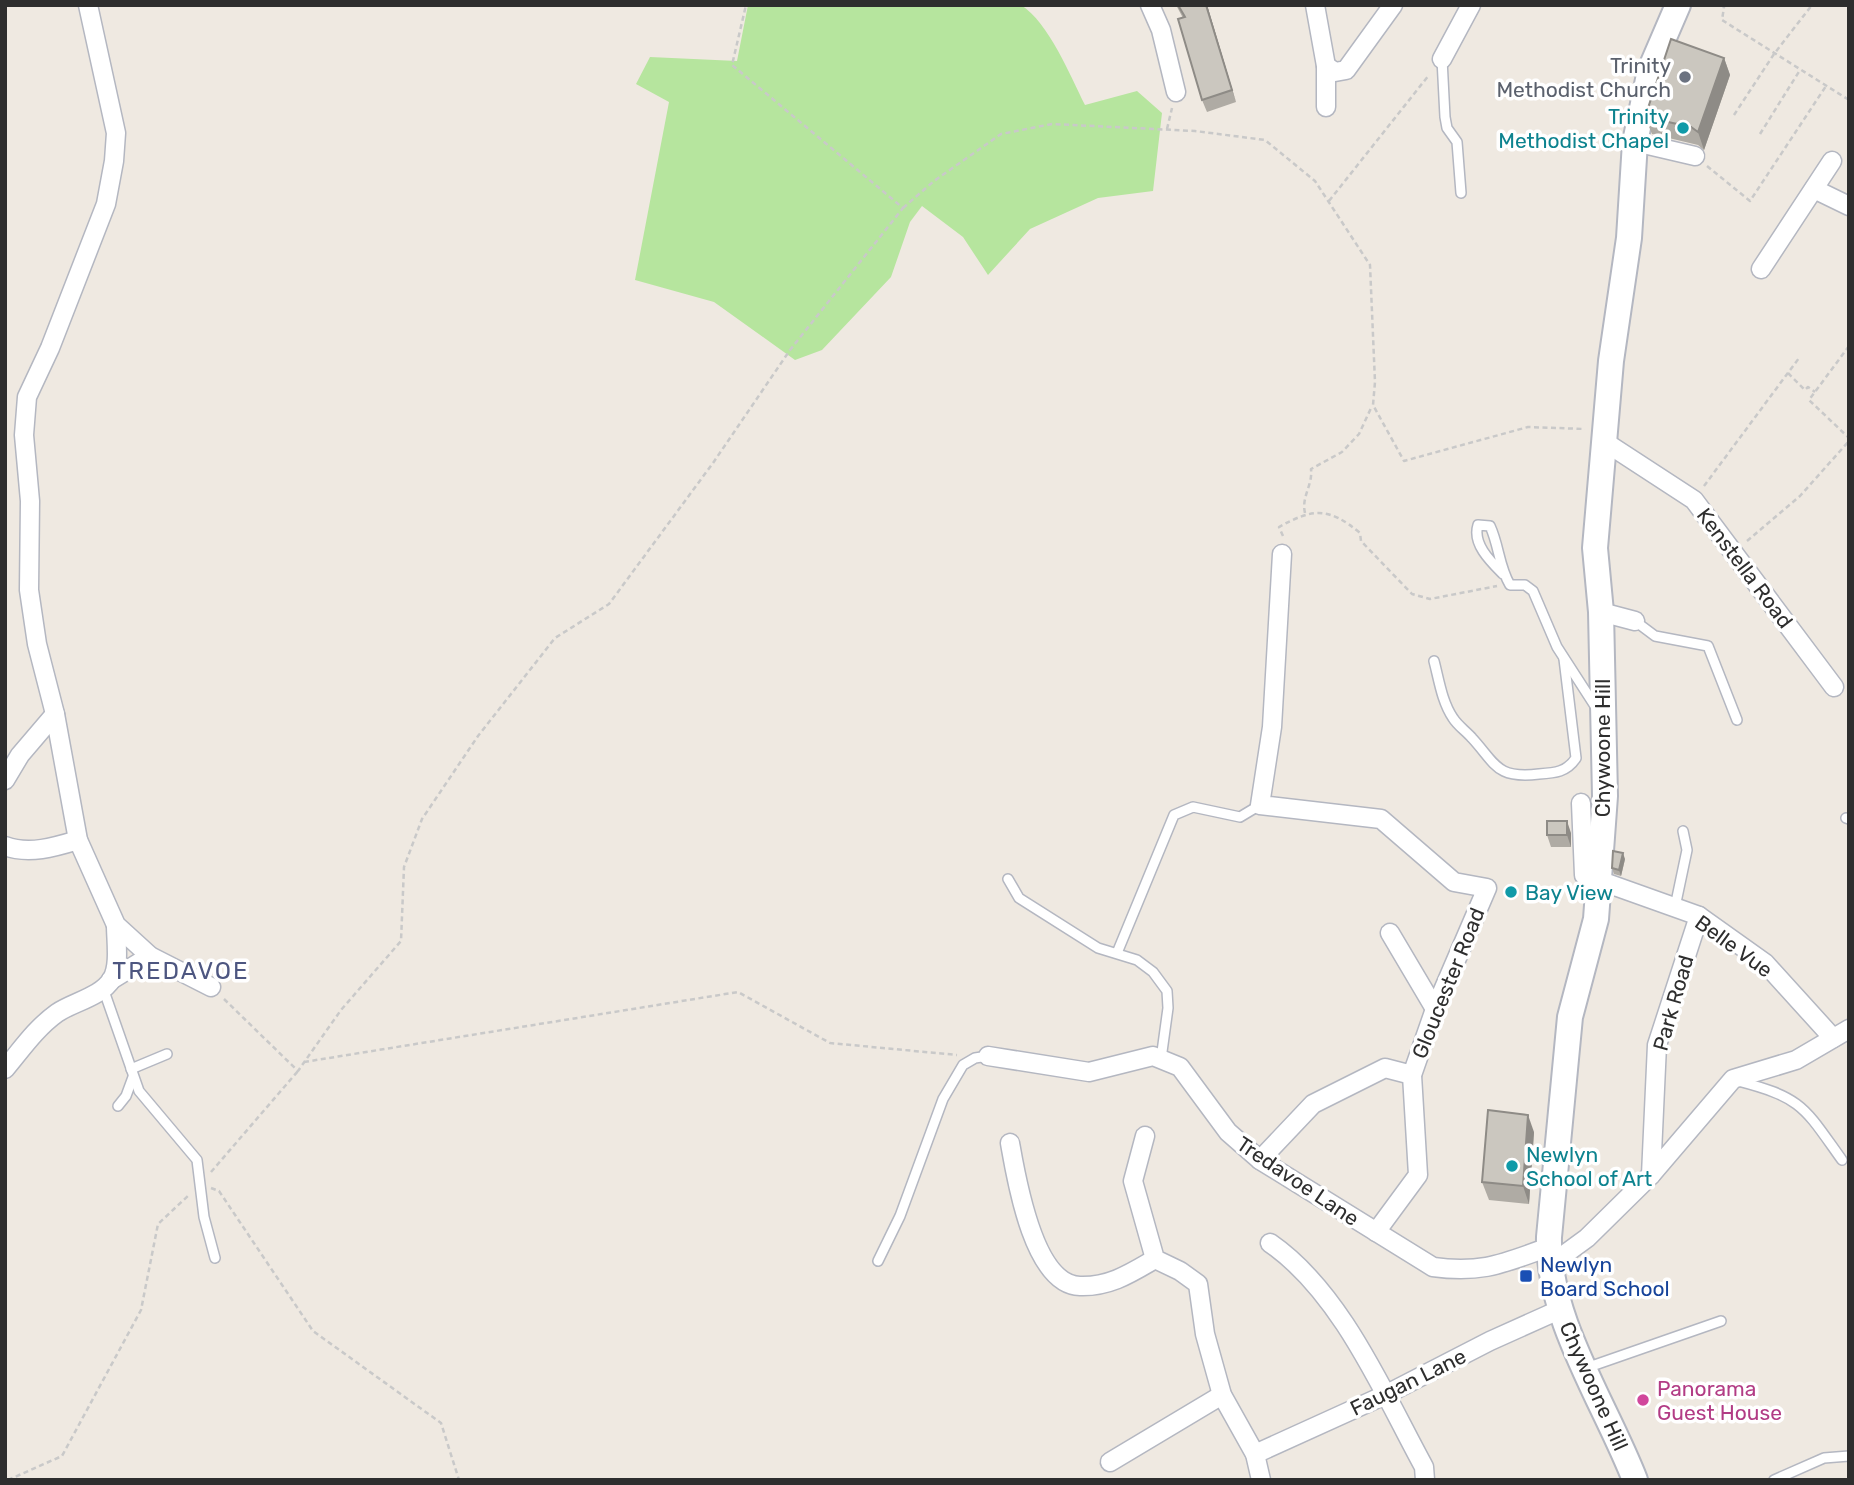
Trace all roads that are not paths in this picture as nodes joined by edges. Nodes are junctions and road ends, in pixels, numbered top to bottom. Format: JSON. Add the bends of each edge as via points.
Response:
{"nodes":[{"id":1,"x":88,"y":5,"type":"edge"},
{"id":2,"x":1150,"y":5,"type":"edge"},
{"id":3,"x":1315,"y":5,"type":"edge"},
{"id":4,"x":1394,"y":5,"type":"edge"},
{"id":5,"x":1471,"y":5,"type":"edge"},
{"id":6,"x":1678,"y":5,"type":"edge"},
{"id":7,"x":1442,"y":58,"type":"joint"},
{"id":8,"x":1326,"y":66,"type":"junction"},
{"id":9,"x":1176,"y":92,"type":"road end"},
{"id":10,"x":1325,"y":107,"type":"dead end"},
{"id":11,"x":1635,"y":142,"type":"junction"},
{"id":12,"x":1695,"y":156,"type":"road end"},
{"id":13,"x":1832,"y":161,"type":"dead end"},
{"id":14,"x":1814,"y":189,"type":"junction"},
{"id":15,"x":1461,"y":192,"type":"dead end"},
{"id":16,"x":1849,"y":206,"type":"edge"},
{"id":17,"x":1761,"y":269,"type":"dead end"},
{"id":18,"x":1605,"y":436,"type":"junction"},
{"id":19,"x":1282,"y":554,"type":"road end"},
{"id":20,"x":1503,"y":574,"type":"junction"},
{"id":21,"x":1601,"y":612,"type":"junction"},
{"id":22,"x":1635,"y":621,"type":"joint"},
{"id":23,"x":1564,"y":659,"type":"junction"},
{"id":24,"x":1434,"y":661,"type":"dead end"},
{"id":25,"x":1834,"y":687,"type":"dead end"},
{"id":26,"x":55,"y":715,"type":"junction"},
{"id":27,"x":1604,"y":719,"type":"junction"},
{"id":28,"x":1737,"y":720,"type":"dead end"},
{"id":29,"x":5,"y":780,"type":"edge"},
{"id":30,"x":1581,"y":803,"type":"dead end"},
{"id":31,"x":1260,"y":805,"type":"junction"},
{"id":32,"x":1683,"y":831,"type":"dead end"},
{"id":33,"x":78,"y":840,"type":"junction"},
{"id":34,"x":5,"y":846,"type":"edge"},
{"id":35,"x":1597,"y":878,"type":"junction"},
{"id":36,"x":1008,"y":879,"type":"dead end"},
{"id":37,"x":1675,"y":907,"type":"junction"},
{"id":38,"x":1699,"y":916,"type":"junction"},
{"id":39,"x":116,"y":925,"type":"junction"},
{"id":40,"x":1390,"y":933,"type":"dead end"},
{"id":41,"x":1117,"y":953,"type":"junction"},
{"id":42,"x":150,"y":956,"type":"junction"},
{"id":43,"x":107,"y":983,"type":"junction"},
{"id":44,"x":211,"y":986,"type":"road end"},
{"id":45,"x":1434,"y":1009,"type":"junction"},
{"id":46,"x":1849,"y":1029,"type":"edge"},
{"id":47,"x":1833,"y":1038,"type":"junction"},
{"id":48,"x":167,"y":1054,"type":"dead end"},
{"id":49,"x":988,"y":1056,"type":"joint"},
{"id":50,"x":1161,"y":1059,"type":"junction"},
{"id":51,"x":5,"y":1069,"type":"edge"},
{"id":52,"x":132,"y":1072,"type":"junction"},
{"id":53,"x":1412,"y":1075,"type":"junction"},
{"id":54,"x":1733,"y":1079,"type":"junction"},
{"id":55,"x":118,"y":1106,"type":"dead end"},
{"id":56,"x":1145,"y":1136,"type":"dead end"},
{"id":57,"x":1010,"y":1143,"type":"dead end"},
{"id":58,"x":1261,"y":1160,"type":"junction"},
{"id":59,"x":1842,"y":1160,"type":"dead end"},
{"id":60,"x":1651,"y":1175,"type":"junction"},
{"id":61,"x":1376,"y":1232,"type":"junction"},
{"id":62,"x":1270,"y":1243,"type":"dead end"},
{"id":63,"x":1549,"y":1256,"type":"junction"},
{"id":64,"x":215,"y":1258,"type":"dead end"},
{"id":65,"x":1155,"y":1259,"type":"junction"},
{"id":66,"x":878,"y":1261,"type":"dead end"},
{"id":67,"x":1559,"y":1310,"type":"junction"},
{"id":68,"x":1721,"y":1321,"type":"dead end"},
{"id":69,"x":1586,"y":1367,"type":"junction"},
{"id":70,"x":1222,"y":1395,"type":"junction"},
{"id":71,"x":1385,"y":1395,"type":"junction"},
{"id":72,"x":1255,"y":1454,"type":"junction"},
{"id":73,"x":1849,"y":1455,"type":"edge"},
{"id":74,"x":1110,"y":1462,"type":"dead end"},
{"id":75,"x":1261,"y":1480,"type":"edge"},
{"id":76,"x":1425,"y":1480,"type":"edge"},
{"id":77,"x":1635,"y":1480,"type":"edge"},
{"id":78,"x":1773,"y":1480,"type":"edge"}],
"edges":[{"from":1,"to":26,"type":"street","via":[[116,133],[114,161],[106,204],[27,397],[24,435],[30,501],[29,590]]},
{"from":2,"to":9,"type":"street"},
{"from":3,"to":8,"type":"street"},
{"from":4,"to":8,"type":"street","via":[[1346,70],[1335,72]]},
{"from":5,"to":7,"type":"street"},
{"from":6,"to":11,"type":"main road","name":"Chywoone Hill","via":[[1650,70]]},
{"from":7,"to":15,"type":"lane","via":[[1445,117],[1457,142]]},
{"from":8,"to":10,"type":"street"},
{"from":11,"to":12,"type":"street"},
{"from":11,"to":18,"type":"main road","name":"Chywoone Hill","via":[[1629,238]]},
{"from":13,"to":14,"type":"street"},
{"from":14,"to":16,"type":"street"},
{"from":14,"to":17,"type":"street"},
{"from":18,"to":21,"type":"main road","name":"Chywoone Hill","via":[[1595,548]]},
{"from":18,"to":25,"type":"street","name":"Kenstella Road","via":[[1694,500]]},
{"from":19,"to":31,"type":"street","via":[[1272,727]]},
{"from":20,"to":20,"type":"lane","via":[[1490,526],[1478,525],[1477,539]]},
{"from":20,"to":23,"type":"lane","via":[[1510,585],[1525,585],[1533,591]]},
{"from":21,"to":22,"type":"street"},
{"from":21,"to":27,"type":"main road","name":"Chywoone Hill"},
{"from":22,"to":28,"type":"lane","via":[[1655,636],[1708,646]]},
{"from":23,"to":24,"type":"lane","via":[[1576,758],[1558,772],[1532,775],[1503,771],[1485,757],[1453,718]]},
{"from":23,"to":27,"type":"lane"},
{"from":26,"to":29,"type":"street"},
{"from":26,"to":33,"type":"street"},
{"from":27,"to":35,"type":"main road","name":"Chywoone Hill","via":[[1605,796]]},
{"from":30,"to":35,"type":"street","via":[[1584,874]]},
{"from":31,"to":41,"type":"lane","via":[[1240,817],[1194,807],[1174,816]]},
{"from":31,"to":45,"type":"street","name":"Gloucester Road","via":[[1381,819],[1454,882],[1487,887]]},
{"from":32,"to":37,"type":"lane","via":[[1687,850]]},
{"from":33,"to":34,"type":"street","via":[[48,849]]},
{"from":33,"to":39,"type":"street"},
{"from":35,"to":37,"type":"street","name":"Belle Vue"},
{"from":35,"to":63,"type":"main road","name":"Chywoone Hill","via":[[1596,919],[1570,1017]]},
{"from":36,"to":41,"type":"lane","via":[[1019,898],[1098,948]]},
{"from":37,"to":38,"type":"street","name":"Belle Vue"},
{"from":38,"to":47,"type":"street","name":"Belle Vue","via":[[1765,963]]},
{"from":38,"to":60,"type":"street","name":"Park Road","via":[[1657,1045]]},
{"from":39,"to":42,"type":"street"},
{"from":39,"to":43,"type":"street","via":[[115,965]]},
{"from":40,"to":45,"type":"street"},
{"from":41,"to":50,"type":"lane","via":[[1137,960],[1167,990]]},
{"from":42,"to":43,"type":"street"},
{"from":42,"to":44,"type":"street"},
{"from":43,"to":51,"type":"street","via":[[82,1002],[58,1012]]},
{"from":43,"to":52,"type":"lane"},
{"from":45,"to":53,"type":"street","name":"Gloucester Road"},
{"from":46,"to":47,"type":"street"},
{"from":47,"to":54,"type":"street","via":[[1796,1060]]},
{"from":48,"to":52,"type":"lane"},
{"from":49,"to":50,"type":"street","via":[[1089,1072],[1153,1056]]},
{"from":49,"to":66,"type":"lane","via":[[963,1065],[943,1099],[900,1216]]},
{"from":50,"to":58,"type":"street","name":"Tredavoe Lane","via":[[1180,1067],[1228,1132]]},
{"from":52,"to":55,"type":"lane","via":[[126,1096]]},
{"from":52,"to":64,"type":"lane","via":[[139,1091],[193,1152]]},
{"from":53,"to":58,"type":"street","via":[[1385,1068],[1313,1104]]},
{"from":53,"to":61,"type":"street","name":"Gloucester Road","via":[[1418,1175]]},
{"from":54,"to":59,"type":"lane","via":[[1793,1099]]},
{"from":54,"to":60,"type":"street","name":"Tredavoe Lane"},
{"from":56,"to":65,"type":"street","via":[[1133,1181]]},
{"from":57,"to":65,"type":"street","via":[[1033,1240],[1056,1274],[1077,1287],[1116,1282]]},
{"from":58,"to":61,"type":"street","name":"Tredavoe Lane"},
{"from":60,"to":63,"type":"street","name":"Tredavoe Lane","via":[[1587,1238]]},
{"from":61,"to":63,"type":"street","name":"Tredavoe Lane","via":[[1433,1267],[1464,1272]]},
{"from":62,"to":71,"type":"street","via":[[1296,1261],[1327,1295]]},
{"from":63,"to":67,"type":"main road","name":"Chywoone Hill"},
{"from":65,"to":70,"type":"street","via":[[1198,1284],[1205,1334]]},
{"from":67,"to":69,"type":"main road","name":"Chywoone Hill"},
{"from":67,"to":71,"type":"street","name":"Faugan Lane"},
{"from":68,"to":69,"type":"lane"},
{"from":69,"to":77,"type":"main road","name":"Chywoone Hill"},
{"from":70,"to":72,"type":"street"},
{"from":70,"to":74,"type":"street"},
{"from":71,"to":72,"type":"street","name":"Faugan Lane"},
{"from":71,"to":76,"type":"street","via":[[1424,1467]]},
{"from":72,"to":75,"type":"street"},
{"from":73,"to":78,"type":"lane","via":[[1824,1458]]}]}
